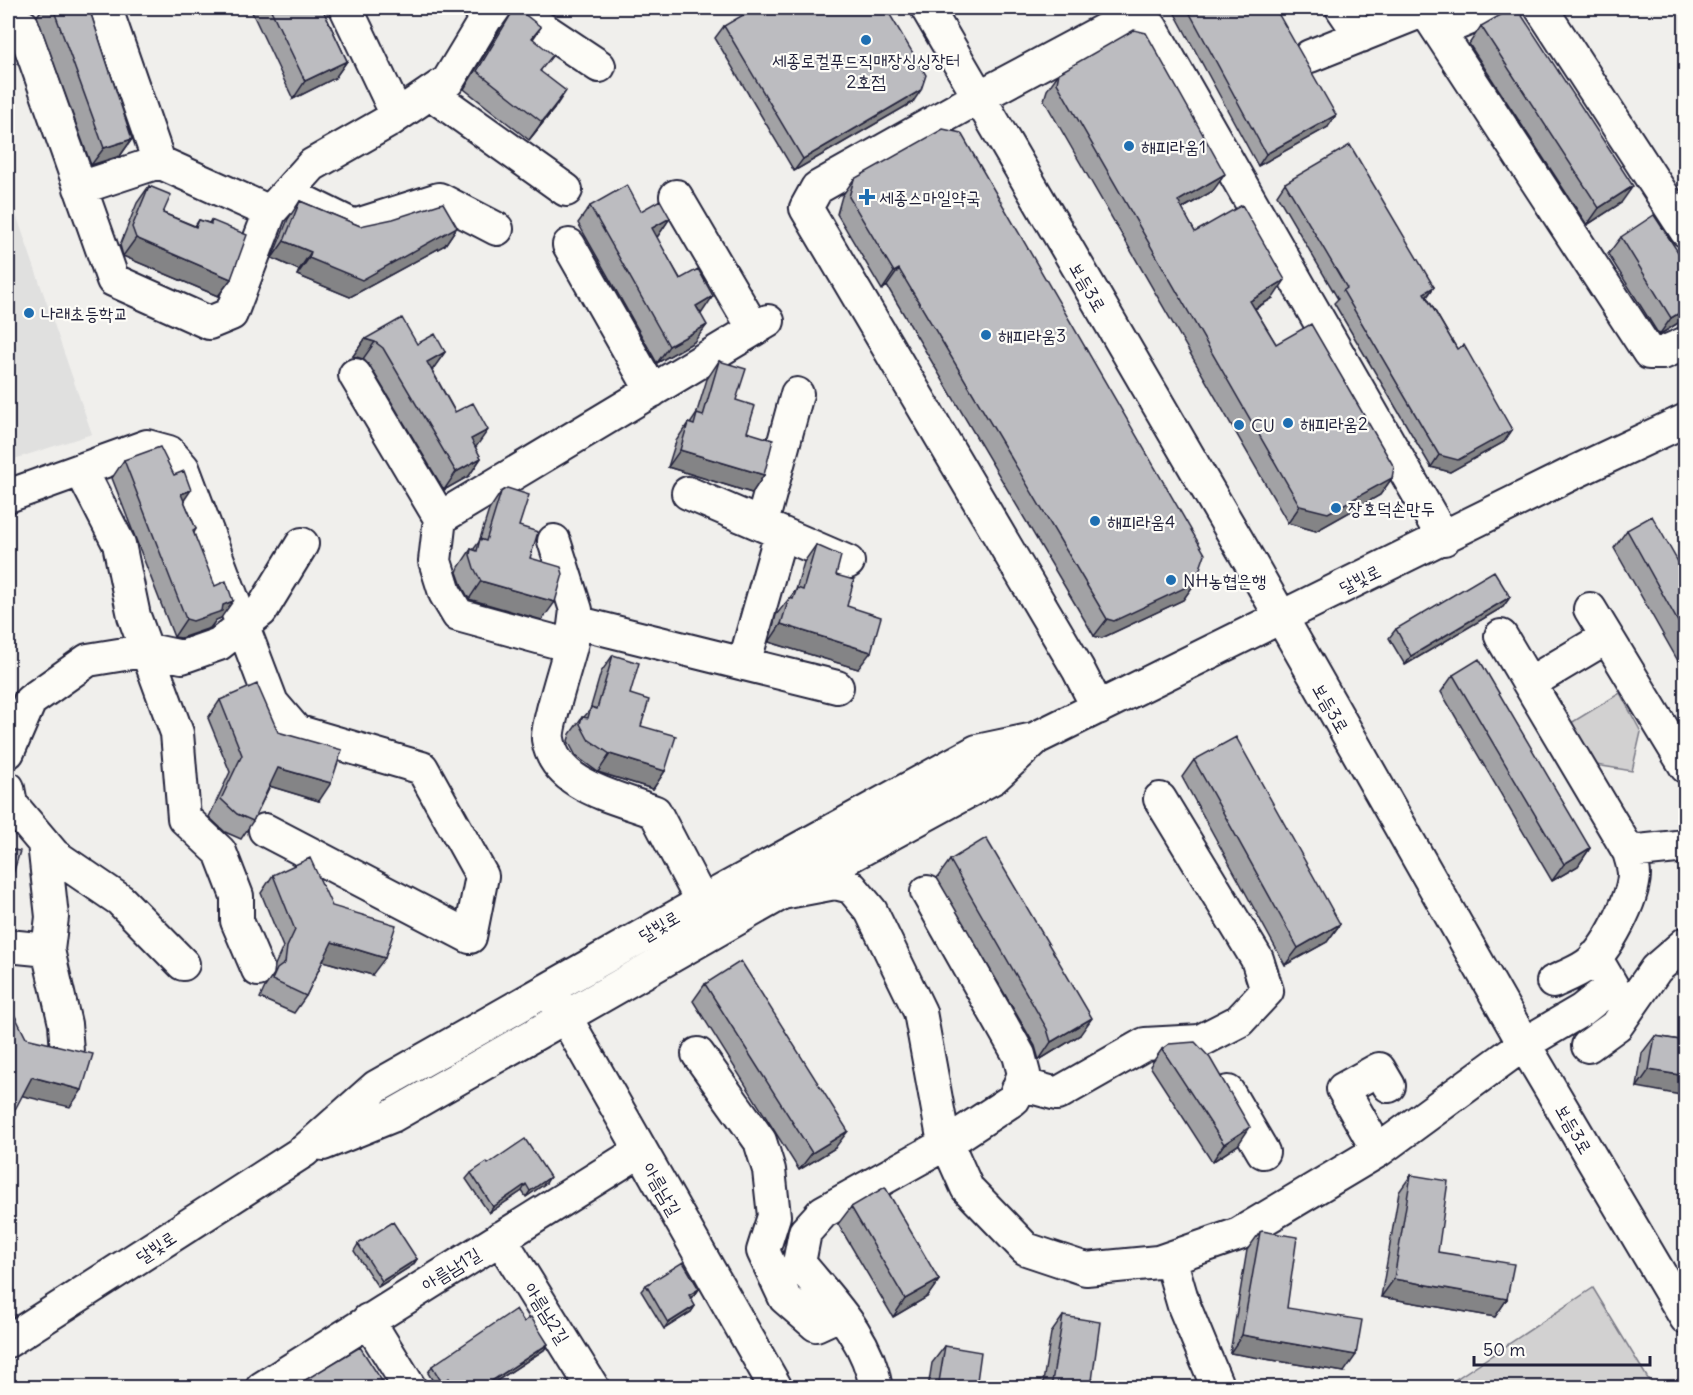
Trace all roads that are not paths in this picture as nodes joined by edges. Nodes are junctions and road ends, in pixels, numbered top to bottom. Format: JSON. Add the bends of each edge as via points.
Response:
{"nodes":[{"id":1,"x":346,"y":8,"type":"edge"},
{"id":2,"x":927,"y":8,"type":"edge"},
{"id":3,"x":1342,"y":8,"type":"edge"},
{"id":4,"x":1495,"y":8,"type":"edge"},
{"id":5,"x":1541,"y":8,"type":"edge"},
{"id":6,"x":509,"y":9,"type":"edge"},
{"id":7,"x":107,"y":12,"type":"dead end"},
{"id":8,"x":23,"y":26,"type":"dead end"},
{"id":9,"x":1439,"y":31,"type":"junction"},
{"id":10,"x":1361,"y":36,"type":"junction"},
{"id":11,"x":1310,"y":56,"type":"dead end"},
{"id":12,"x":598,"y":66,"type":"dead end"},
{"id":13,"x":430,"y":93,"type":"junction"},
{"id":14,"x":977,"y":98,"type":"junction"},
{"id":15,"x":397,"y":115,"type":"junction"},
{"id":16,"x":159,"y":162,"type":"junction"},
{"id":17,"x":80,"y":188,"type":"junction"},
{"id":18,"x":567,"y":190,"type":"dead end"},
{"id":19,"x":676,"y":196,"type":"dead end"},
{"id":20,"x":278,"y":202,"type":"junction"},
{"id":21,"x":497,"y":229,"type":"dead end"},
{"id":22,"x":1686,"y":231,"type":"edge"},
{"id":23,"x":569,"y":245,"type":"dead end"},
{"id":24,"x":1686,"y":343,"type":"edge"},
{"id":25,"x":355,"y":375,"type":"dead end"},
{"id":26,"x":652,"y":391,"type":"junction"},
{"id":27,"x":797,"y":394,"type":"dead end"},
{"id":28,"x":1686,"y":420,"type":"edge"},
{"id":29,"x":81,"y":470,"type":"junction"},
{"id":30,"x":688,"y":493,"type":"dead end"},
{"id":31,"x":8,"y":496,"type":"edge"},
{"id":32,"x":440,"y":518,"type":"junction"},
{"id":33,"x":772,"y":528,"type":"junction"},
{"id":34,"x":1444,"y":539,"type":"junction"},
{"id":35,"x":554,"y":541,"type":"dead end"},
{"id":36,"x":302,"y":544,"type":"dead end"},
{"id":37,"x":848,"y":562,"type":"dead end"},
{"id":38,"x":1590,"y":609,"type":"dead end"},
{"id":39,"x":1279,"y":618,"type":"junction"},
{"id":40,"x":242,"y":626,"type":"junction"},
{"id":41,"x":573,"y":634,"type":"junction"},
{"id":42,"x":1501,"y":636,"type":"dead end"},
{"id":43,"x":1607,"y":637,"type":"junction"},
{"id":44,"x":149,"y":650,"type":"junction"},
{"id":45,"x":744,"y":664,"type":"junction"},
{"id":46,"x":1530,"y":683,"type":"junction"},
{"id":47,"x":837,"y":687,"type":"dead end"},
{"id":48,"x":1098,"y":708,"type":"junction"},
{"id":49,"x":1034,"y":739,"type":"junction"},
{"id":50,"x":8,"y":752,"type":"edge"},
{"id":51,"x":1686,"y":767,"type":"edge"},
{"id":52,"x":8,"y":788,"type":"edge"},
{"id":53,"x":1160,"y":799,"type":"dead end"},
{"id":54,"x":907,"y":824,"type":"junction"},
{"id":55,"x":265,"y":830,"type":"edge"},
{"id":56,"x":44,"y":843,"type":"junction"},
{"id":57,"x":1686,"y":846,"type":"edge"},
{"id":58,"x":1629,"y":852,"type":"junction"},
{"id":59,"x":927,"y":892,"type":"dead end"},
{"id":60,"x":782,"y":893,"type":"junction"},
{"id":61,"x":702,"y":902,"type":"junction"},
{"id":62,"x":871,"y":911,"type":"junction"},
{"id":63,"x":1686,"y":943,"type":"edge"},
{"id":64,"x":8,"y":946,"type":"edge"},
{"id":65,"x":48,"y":950,"type":"junction"},
{"id":66,"x":1595,"y":957,"type":"junction"},
{"id":67,"x":183,"y":964,"type":"dead end"},
{"id":68,"x":258,"y":970,"type":"dead end"},
{"id":69,"x":1553,"y":982,"type":"dead end"},
{"id":70,"x":549,"y":989,"type":"junction"},
{"id":71,"x":566,"y":1016,"type":"junction"},
{"id":72,"x":1190,"y":1041,"type":"junction"},
{"id":73,"x":1524,"y":1044,"type":"junction"},
{"id":74,"x":1588,"y":1046,"type":"dead end"},
{"id":75,"x":67,"y":1052,"type":"edge"},
{"id":76,"x":698,"y":1054,"type":"dead end"},
{"id":77,"x":1020,"y":1084,"type":"junction"},
{"id":78,"x":1389,"y":1086,"type":"dead end"},
{"id":79,"x":947,"y":1143,"type":"junction"},
{"id":80,"x":304,"y":1151,"type":"junction"},
{"id":81,"x":640,"y":1151,"type":"junction"},
{"id":82,"x":1378,"y":1151,"type":"junction"},
{"id":83,"x":1263,"y":1152,"type":"dead end"},
{"id":84,"x":500,"y":1238,"type":"junction"},
{"id":85,"x":1170,"y":1258,"type":"junction"},
{"id":86,"x":840,"y":1314,"type":"junction"},
{"id":87,"x":1686,"y":1318,"type":"edge"},
{"id":88,"x":368,"y":1320,"type":"junction"},
{"id":89,"x":8,"y":1341,"type":"edge"},
{"id":90,"x":262,"y":1388,"type":"edge"},
{"id":91,"x":410,"y":1388,"type":"edge"},
{"id":92,"x":593,"y":1388,"type":"edge"},
{"id":93,"x":776,"y":1388,"type":"edge"},
{"id":94,"x":876,"y":1388,"type":"edge"},
{"id":95,"x":1218,"y":1388,"type":"edge"}],
"edges":[{"from":1,"to":15,"type":"street"},
{"from":2,"to":14,"type":"street","name":"보듬3로"},
{"from":3,"to":10,"type":"street"},
{"from":4,"to":9,"type":"street"},
{"from":5,"to":22,"type":"street"},
{"from":6,"to":12,"type":"street"},
{"from":6,"to":13,"type":"street","via":[[447,81]]},
{"from":7,"to":16,"type":"street"},
{"from":8,"to":17,"type":"street"},
{"from":9,"to":10,"type":"street","via":[[1425,10]]},
{"from":9,"to":24,"type":"street","via":[[1649,353],[1663,353]]},
{"from":10,"to":11,"type":"street"},
{"from":13,"to":15,"type":"street"},
{"from":13,"to":18,"type":"street"},
{"from":14,"to":34,"type":"street","via":[[1134,14],[1151,27]]},
{"from":14,"to":39,"type":"street","name":"보듬3로"},
{"from":14,"to":48,"type":"street","via":[[817,188],[806,208]]},
{"from":15,"to":20,"type":"street","via":[[312,165]]},
{"from":16,"to":17,"type":"street"},
{"from":16,"to":20,"type":"street"},
{"from":17,"to":20,"type":"street","via":[[113,280],[208,324],[231,314]]},
{"from":19,"to":26,"type":"street","via":[[761,325]]},
{"from":20,"to":21,"type":"street","via":[[354,226],[439,200]]},
{"from":23,"to":26,"type":"street"},
{"from":25,"to":32,"type":"street"},
{"from":26,"to":32,"type":"street"},
{"from":27,"to":33,"type":"street"},
{"from":28,"to":34,"type":"street","name":"달빛로"},
{"from":29,"to":31,"type":"street"},
{"from":29,"to":40,"type":"street","via":[[147,446],[169,452],[183,468]]},
{"from":29,"to":44,"type":"street","via":[[119,544],[134,616]]},
{"from":30,"to":33,"type":"street"},
{"from":32,"to":41,"type":"street","via":[[435,561],[445,593],[458,615]]},
{"from":33,"to":37,"type":"street"},
{"from":33,"to":45,"type":"street"},
{"from":34,"to":39,"type":"street","name":"달빛로"},
{"from":35,"to":41,"type":"street","via":[[576,610]]},
{"from":36,"to":40,"type":"street","via":[[261,611]]},
{"from":38,"to":43,"type":"street"},
{"from":39,"to":48,"type":"street","name":"달빛로"},
{"from":39,"to":73,"type":"street","name":"보듬3로"},
{"from":40,"to":44,"type":"street","via":[[219,644],[182,657]]},
{"from":40,"to":55,"type":"street","via":[[272,703],[296,731],[422,768],[482,876],[470,937]]},
{"from":41,"to":45,"type":"street"},
{"from":41,"to":61,"type":"street","via":[[547,737],[556,763],[580,783],[656,812]]},
{"from":42,"to":46,"type":"street"},
{"from":43,"to":46,"type":"street"},
{"from":43,"to":51,"type":"street"},
{"from":44,"to":50,"type":"street","via":[[88,660],[30,701]]},
{"from":44,"to":68,"type":"street","via":[[177,733],[184,818],[220,852],[237,896],[237,921]]},
{"from":45,"to":47,"type":"street"},
{"from":46,"to":58,"type":"street"},
{"from":48,"to":49,"type":"street","name":"달빛로"},
{"from":49,"to":54,"type":"street","name":"달빛로","via":[[993,778]]},
{"from":49,"to":61,"type":"street","name":"달빛로","via":[[977,751]]},
{"from":52,"to":56,"type":"street","via":[[11,804]]},
{"from":53,"to":72,"type":"street","via":[[1257,959],[1267,991],[1239,1021],[1200,1041]]},
{"from":54,"to":60,"type":"street","name":"달빛로"},
{"from":54,"to":62,"type":"street","via":[[872,861],[866,877]]},
{"from":56,"to":65,"type":"street","via":[[52,917]]},
{"from":56,"to":67,"type":"street","via":[[54,855],[120,900]]},
{"from":57,"to":58,"type":"street"},
{"from":58,"to":66,"type":"street","via":[[1634,872],[1632,886],[1622,915]]},
{"from":59,"to":77,"type":"street","via":[[1019,1055],[1024,1074]]},
{"from":60,"to":62,"type":"street","via":[[835,883],[851,887]]},
{"from":60,"to":71,"type":"street","name":"달빛로"},
{"from":61,"to":70,"type":"street","name":"달빛로"},
{"from":62,"to":79,"type":"street","via":[[920,1012]]},
{"from":63,"to":74,"type":"street","via":[[1656,969],[1617,1025]]},
{"from":64,"to":65,"type":"street"},
{"from":65,"to":75,"type":"street","via":[[65,1024]]},
{"from":66,"to":69,"type":"street","via":[[1588,965]]},
{"from":66,"to":73,"type":"street","via":[[1612,986],[1582,1010]]},
{"from":70,"to":71,"type":"street","name":"아름남길"},
{"from":70,"to":80,"type":"street","name":"달빛로","via":[[376,1087]]},
{"from":71,"to":80,"type":"street","name":"달빛로","via":[[392,1116]]},
{"from":71,"to":81,"type":"street","name":"아름남길"},
{"from":72,"to":77,"type":"street","via":[[1145,1044],[1057,1094]]},
{"from":72,"to":83,"type":"street","via":[[1212,1065]]},
{"from":73,"to":82,"type":"street"},
{"from":73,"to":87,"type":"street","name":"보듬3로"},
{"from":76,"to":86,"type":"street","via":[[760,1141],[769,1170],[774,1216],[763,1251],[785,1298],[816,1325]]},
{"from":77,"to":79,"type":"street","via":[[1014,1099]]},
{"from":78,"to":82,"type":"street","via":[[1379,1069],[1343,1089]]},
{"from":79,"to":85,"type":"street","via":[[967,1188],[1026,1249],[1086,1269]]},
{"from":79,"to":86,"type":"street","via":[[823,1212],[805,1232],[800,1263]]},
{"from":80,"to":89,"type":"street","name":"달빛로"},
{"from":81,"to":84,"type":"street","name":"아름남1길"},
{"from":81,"to":93,"type":"street","name":"아름남길"},
{"from":82,"to":85,"type":"street","via":[[1239,1234]]},
{"from":84,"to":88,"type":"street","name":"아름남1길"},
{"from":84,"to":92,"type":"street","name":"아름남2길"},
{"from":85,"to":95,"type":"street","via":[[1184,1306]]},
{"from":86,"to":94,"type":"street","via":[[860,1338],[873,1367]]},
{"from":88,"to":90,"type":"street","name":"아름남1길"},
{"from":88,"to":91,"type":"street"}]}
